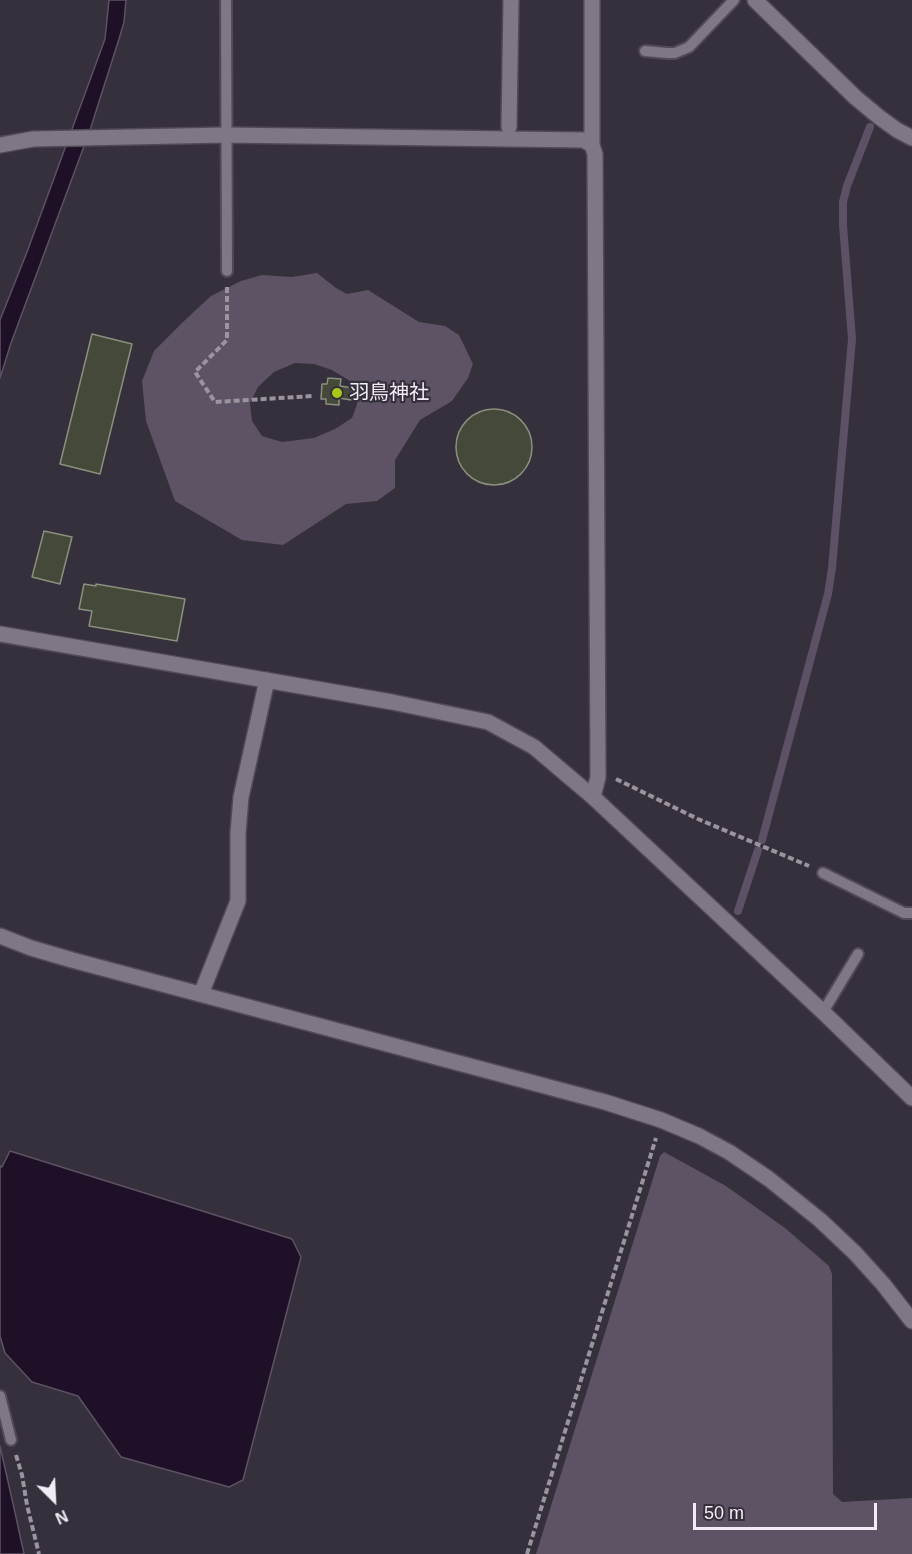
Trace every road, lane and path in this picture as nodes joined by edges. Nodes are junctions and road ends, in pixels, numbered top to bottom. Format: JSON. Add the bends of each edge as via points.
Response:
{"nodes":[{"id":1,"x":226,"y":0,"type":"edge"},
{"id":2,"x":511,"y":0,"type":"edge"},
{"id":3,"x":592,"y":0,"type":"edge"},
{"id":4,"x":734,"y":0,"type":"edge"},
{"id":5,"x":755,"y":0,"type":"edge"},
{"id":6,"x":645,"y":51,"type":"dead end"},
{"id":7,"x":509,"y":127,"type":"dead end"},
{"id":8,"x":226,"y":135,"type":"junction"},
{"id":9,"x":912,"y":138,"type":"edge"},
{"id":10,"x":591,"y":145,"type":"junction"},
{"id":11,"x":0,"y":146,"type":"edge"},
{"id":12,"x":227,"y":271,"type":"joint"},
{"id":13,"x":313,"y":396,"type":"dead end"},
{"id":14,"x":0,"y":634,"type":"edge"},
{"id":15,"x":267,"y":681,"type":"junction"},
{"id":16,"x":598,"y":769,"type":"junction"},
{"id":17,"x":593,"y":797,"type":"junction"},
{"id":18,"x":823,"y":873,"type":"joint"},
{"id":19,"x":912,"y":913,"type":"edge"},
{"id":20,"x":0,"y":936,"type":"edge"},
{"id":21,"x":858,"y":954,"type":"dead end"},
{"id":22,"x":201,"y":994,"type":"junction"},
{"id":23,"x":823,"y":1012,"type":"junction"},
{"id":24,"x":912,"y":1098,"type":"edge"},
{"id":25,"x":662,"y":1120,"type":"junction"},
{"id":26,"x":912,"y":1321,"type":"edge"},
{"id":27,"x":0,"y":1396,"type":"edge"},
{"id":28,"x":11,"y":1440,"type":"joint"},
{"id":29,"x":39,"y":1554,"type":"edge"},
{"id":30,"x":527,"y":1554,"type":"edge"}],
"edges":[{"from":1,"to":8,"type":"lane"},
{"from":2,"to":7,"type":"street"},
{"from":3,"to":10,"type":"street"},
{"from":4,"to":6,"type":"lane","via":[[689,47],[667,54]]},
{"from":5,"to":9,"type":"street","via":[[856,98]]},
{"from":8,"to":10,"type":"street","via":[[584,140]]},
{"from":8,"to":11,"type":"street","via":[[33,139]]},
{"from":8,"to":12,"type":"lane"},
{"from":10,"to":16,"type":"street","via":[[595,154]]},
{"from":12,"to":13,"type":"path","via":[[227,340],[195,372],[210,395],[215,402]]},
{"from":14,"to":15,"type":"street"},
{"from":15,"to":17,"type":"street","via":[[488,722],[534,747]]},
{"from":15,"to":22,"type":"street","via":[[241,797],[238,902]]},
{"from":16,"to":17,"type":"street"},
{"from":16,"to":18,"type":"path","via":[[698,819]]},
{"from":17,"to":23,"type":"street"},
{"from":18,"to":19,"type":"lane","via":[[904,913]]},
{"from":20,"to":22,"type":"street"},
{"from":21,"to":23,"type":"lane"},
{"from":22,"to":25,"type":"street"},
{"from":23,"to":24,"type":"street"},
{"from":25,"to":26,"type":"street","via":[[699,1136],[770,1179],[855,1253]]},
{"from":25,"to":30,"type":"path"},
{"from":27,"to":28,"type":"lane"},
{"from":28,"to":29,"type":"path"}]}
